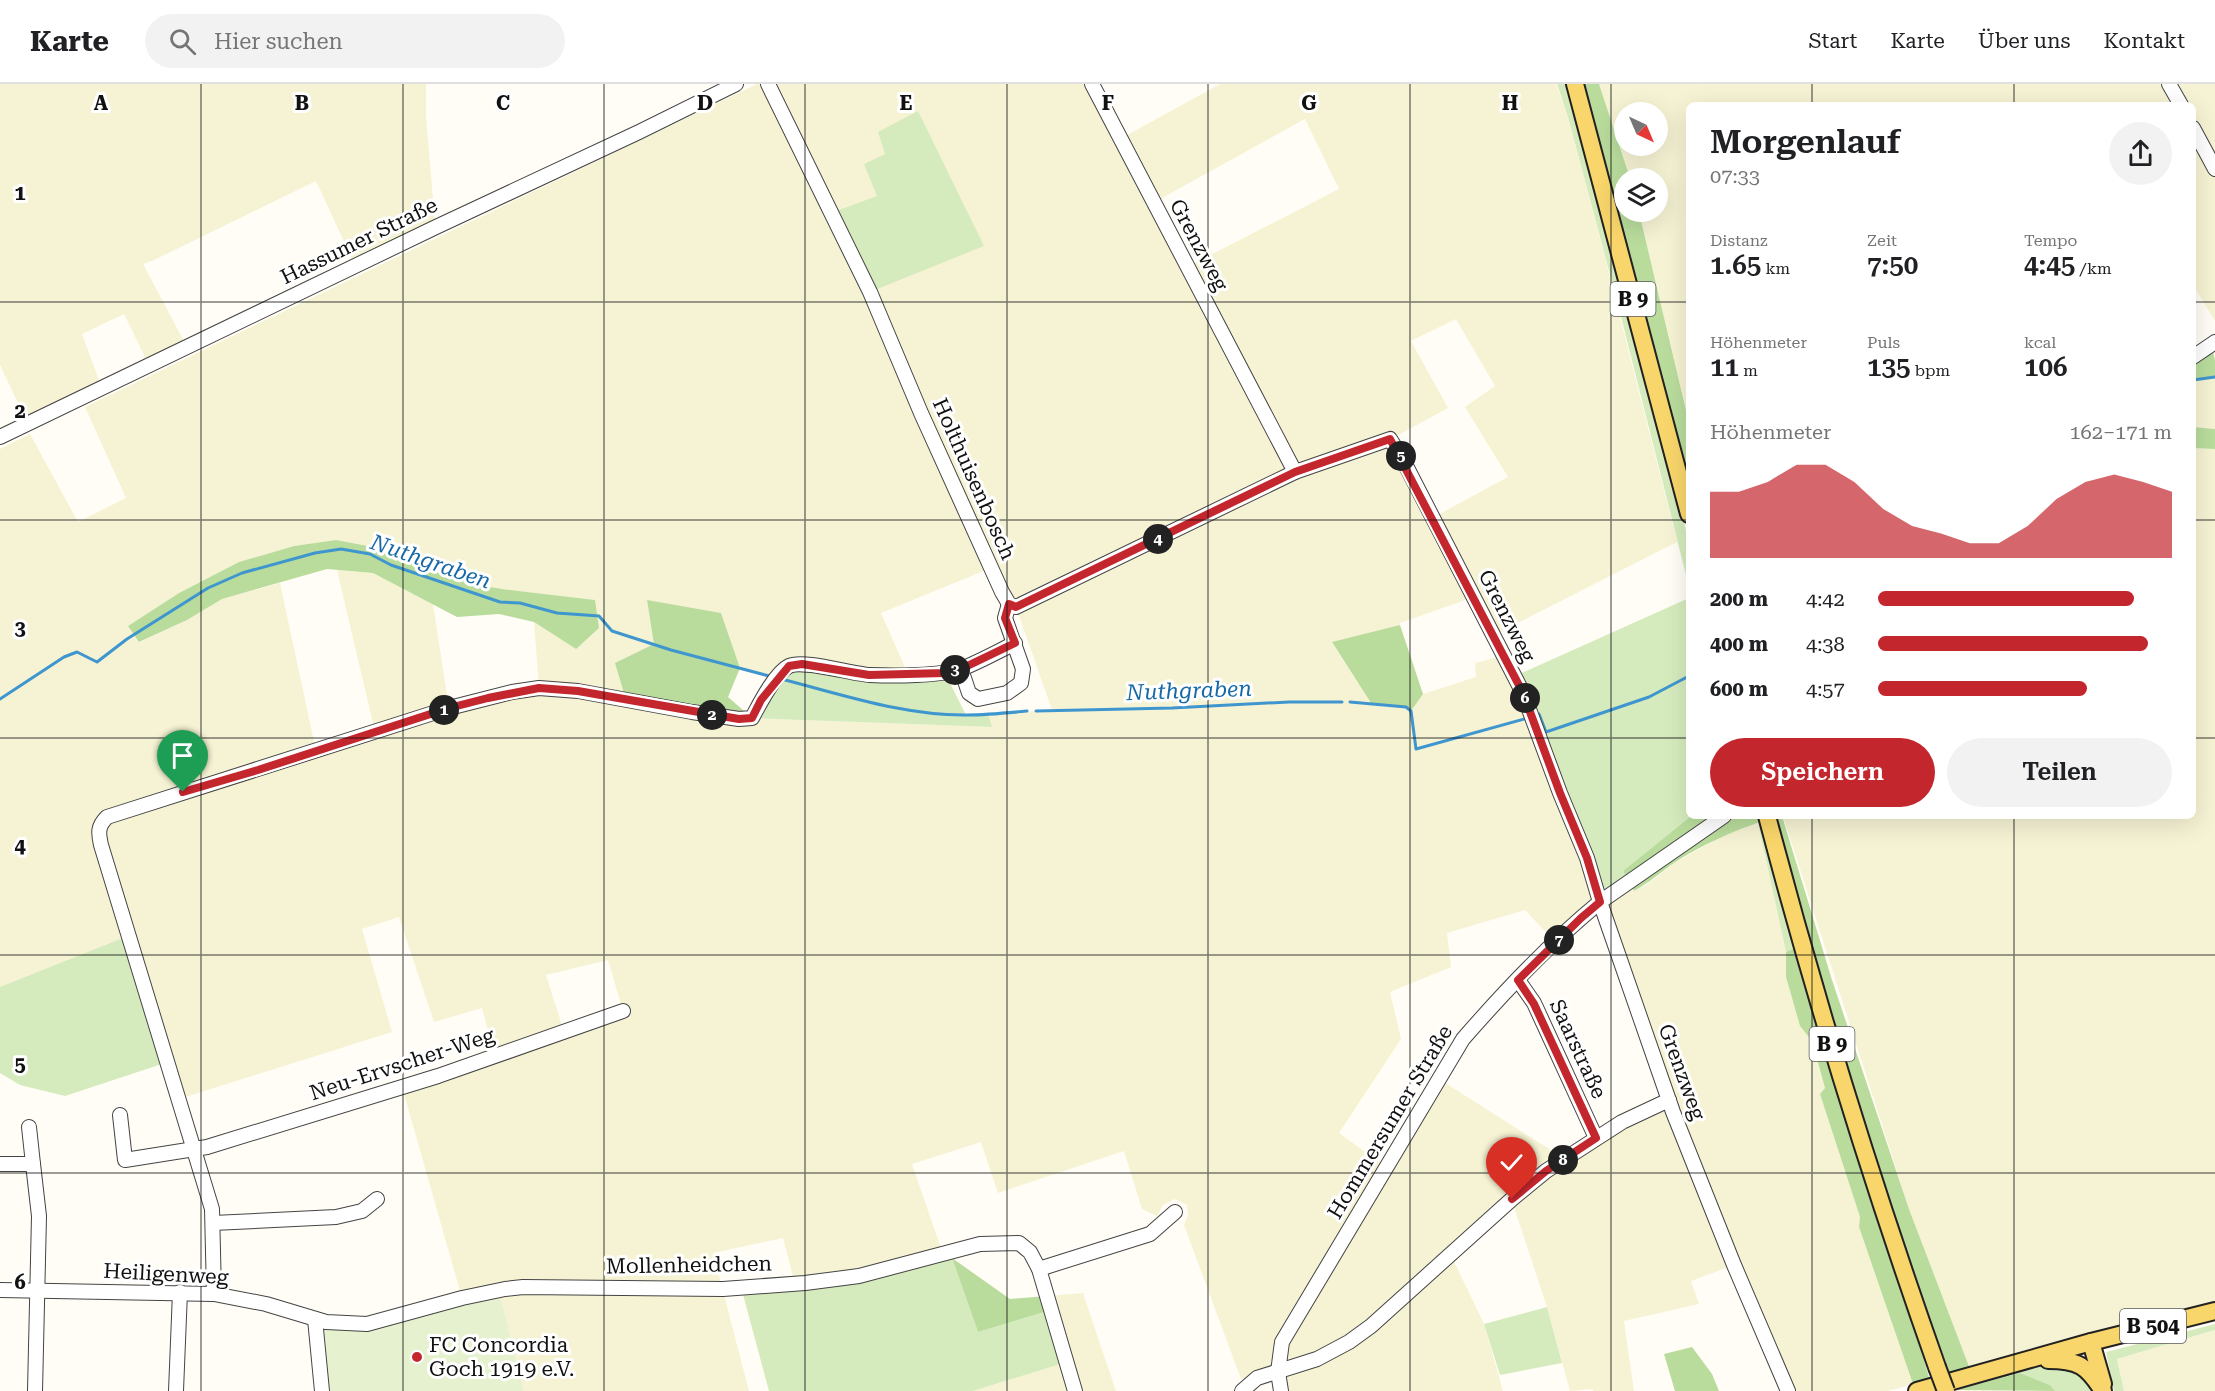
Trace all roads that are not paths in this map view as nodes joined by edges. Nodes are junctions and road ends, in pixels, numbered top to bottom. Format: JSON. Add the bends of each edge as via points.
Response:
{"nodes":[{"id":1,"x":736,"y":84,"type":"edge"},
{"id":2,"x":768,"y":84,"type":"edge"},
{"id":3,"x":1092,"y":84,"type":"edge"},
{"id":4,"x":1575,"y":84,"type":"edge"},
{"id":5,"x":2169,"y":84,"type":"edge"},
{"id":6,"x":2179,"y":102,"type":"edge"},
{"id":7,"x":2196,"y":134,"type":"edge"},
{"id":8,"x":2215,"y":169,"type":"edge"},
{"id":9,"x":2215,"y":342,"type":"edge"},
{"id":10,"x":2196,"y":355,"type":"edge"},
{"id":11,"x":0,"y":437,"type":"edge"},
{"id":12,"x":1295,"y":472,"type":"junction"},
{"id":13,"x":1686,"y":503,"type":"edge"},
{"id":14,"x":1009,"y":604,"type":"junction"},
{"id":15,"x":1015,"y":643,"type":"junction"},
{"id":16,"x":961,"y":669,"type":"junction"},
{"id":17,"x":1720,"y":819,"type":"edge"},
{"id":18,"x":1768,"y":819,"type":"edge"},
{"id":19,"x":1600,"y":902,"type":"junction"},
{"id":20,"x":1518,"y":980,"type":"junction"},
{"id":21,"x":623,"y":1011,"type":"dead end"},
{"id":22,"x":1669,"y":1100,"type":"junction"},
{"id":23,"x":120,"y":1115,"type":"dead end"},
{"id":24,"x":29,"y":1127,"type":"dead end"},
{"id":25,"x":1596,"y":1138,"type":"junction"},
{"id":26,"x":192,"y":1149,"type":"junction"},
{"id":27,"x":0,"y":1164,"type":"edge"},
{"id":28,"x":33,"y":1164,"type":"junction"},
{"id":29,"x":377,"y":1199,"type":"dead end"},
{"id":30,"x":1175,"y":1212,"type":"dead end"},
{"id":31,"x":213,"y":1223,"type":"junction"},
{"id":32,"x":1039,"y":1269,"type":"junction"},
{"id":33,"x":0,"y":1290,"type":"edge"},
{"id":34,"x":37,"y":1290,"type":"junction"},
{"id":35,"x":180,"y":1292,"type":"junction"},
{"id":36,"x":214,"y":1294,"type":"junction"},
{"id":37,"x":2215,"y":1311,"type":"edge"},
{"id":38,"x":321,"y":1321,"type":"junction"},
{"id":39,"x":2091,"y":1342,"type":"junction"},
{"id":40,"x":2029,"y":1360,"type":"junction"},
{"id":41,"x":1278,"y":1371,"type":"junction"},
{"id":42,"x":35,"y":1391,"type":"edge"},
{"id":43,"x":176,"y":1391,"type":"edge"},
{"id":44,"x":322,"y":1391,"type":"edge"},
{"id":45,"x":1075,"y":1391,"type":"edge"},
{"id":46,"x":1242,"y":1391,"type":"edge"},
{"id":47,"x":1281,"y":1391,"type":"edge"},
{"id":48,"x":1788,"y":1391,"type":"edge"},
{"id":49,"x":1917,"y":1391,"type":"edge"},
{"id":50,"x":1946,"y":1391,"type":"edge"},
{"id":51,"x":2104,"y":1391,"type":"edge"}],
"edges":[{"from":1,"to":11,"type":"street","name":"Hassumer Straße"},
{"from":2,"to":14,"type":"street","name":"Holthuisenbosch","via":[[870,292]]},
{"from":3,"to":12,"type":"street","name":"Grenzweg"},
{"from":4,"to":13,"type":"main road","number":"B 9"},
{"from":5,"to":6,"type":"street"},
{"from":7,"to":8,"type":"street"},
{"from":9,"to":10,"type":"street"},
{"from":12,"to":14,"type":"street","via":[[1016,607]]},
{"from":12,"to":19,"type":"street","name":"Grenzweg","via":[[1390,439],[1523,693],[1587,858]]},
{"from":14,"to":15,"type":"street","via":[[1005,618]]},
{"from":15,"to":16,"type":"street"},
{"from":15,"to":16,"type":"street","via":[[1023,677],[1014,690],[978,699],[969,693]]},
{"from":16,"to":26,"type":"street","via":[[869,675],[802,664],[789,666],[761,700],[752,718],[746,719],[578,691],[539,688],[512,692],[449,708],[107,817],[100,824],[101,845]]},
{"from":17,"to":19,"type":"street","name":"Hommersumer Straße"},
{"from":18,"to":50,"type":"main road","number":"B 9","bridge":true,"via":[[1862,1143]]},
{"from":19,"to":20,"type":"street","name":"Hommersumer Straße"},
{"from":19,"to":22,"type":"street","name":"Grenzweg"},
{"from":20,"to":25,"type":"street","name":"Saarstraße","via":[[1534,1004]]},
{"from":20,"to":41,"type":"street","name":"Hommersumer Straße","via":[[1463,1039],[1282,1342]]},
{"from":21,"to":26,"type":"street","name":"Neu-Ervscher-Weg","via":[[449,1072],[207,1148]]},
{"from":22,"to":25,"type":"street"},
{"from":22,"to":48,"type":"street","name":"Grenzweg"},
{"from":23,"to":26,"type":"street","name":"Neu-Ervscher-Weg","via":[[125,1160]]},
{"from":24,"to":28,"type":"street"},
{"from":25,"to":41,"type":"street","via":[[1512,1199],[1371,1326],[1317,1359]]},
{"from":26,"to":31,"type":"street"},
{"from":27,"to":28,"type":"street"},
{"from":28,"to":34,"type":"street","via":[[39,1216]]},
{"from":29,"to":31,"type":"street","via":[[362,1211],[336,1217]]},
{"from":30,"to":32,"type":"street","via":[[1150,1234]]},
{"from":31,"to":36,"type":"street"},
{"from":32,"to":38,"type":"street","name":"Mollenheidchen","via":[[1030,1252],[1018,1243],[980,1244],[859,1276],[805,1283],[723,1289],[523,1287],[462,1298],[367,1324]]},
{"from":32,"to":45,"type":"street","name":"Mollenheidchen"},
{"from":33,"to":34,"type":"street","name":"Heiligenweg"},
{"from":34,"to":35,"type":"street","name":"Heiligenweg"},
{"from":34,"to":42,"type":"street"},
{"from":35,"to":36,"type":"street","name":"Heiligenweg"},
{"from":35,"to":43,"type":"street"},
{"from":36,"to":38,"type":"street","name":"Heiligenweg","via":[[266,1304]]},
{"from":37,"to":39,"type":"main road","number":"B 504"},
{"from":38,"to":44,"type":"street"},
{"from":39,"to":40,"type":"main road"},
{"from":39,"to":51,"type":"main road"},
{"from":40,"to":49,"type":"main road"},
{"from":40,"to":51,"type":"main road","via":[[2078,1364]]},
{"from":41,"to":46,"type":"street","via":[[1257,1378]]},
{"from":41,"to":47,"type":"street","name":"Hommersumer Straße"}]}
